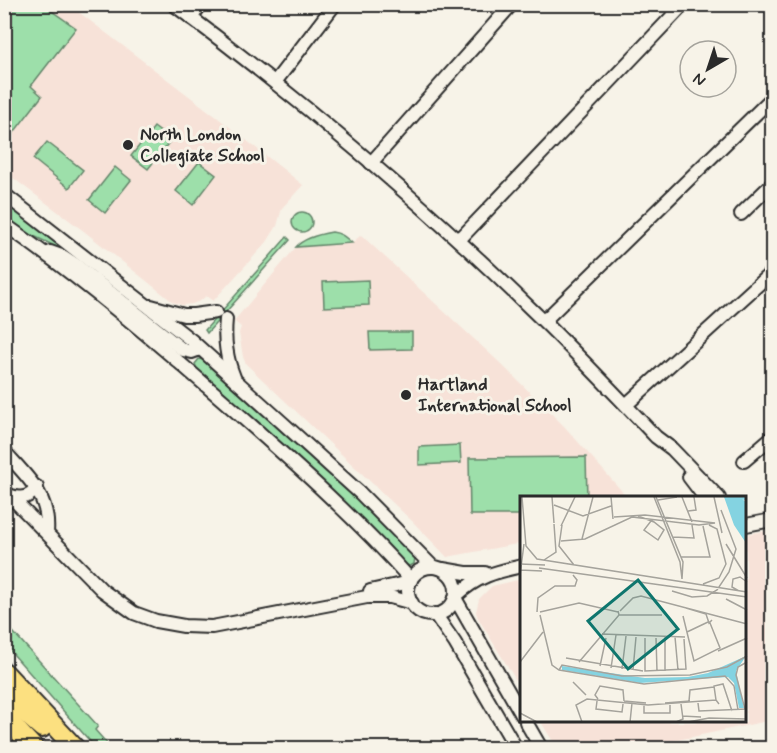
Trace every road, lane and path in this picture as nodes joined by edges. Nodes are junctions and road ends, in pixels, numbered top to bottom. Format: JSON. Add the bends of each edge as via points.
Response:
{"nodes":[{"id":1,"x":173,"y":4,"type":"edge"},
{"id":2,"x":201,"y":4,"type":"edge"},
{"id":3,"x":335,"y":4,"type":"edge"},
{"id":4,"x":512,"y":4,"type":"edge"},
{"id":5,"x":684,"y":4,"type":"edge"},
{"id":6,"x":191,"y":18,"type":"junction"},
{"id":7,"x":275,"y":82,"type":"junction"},
{"id":8,"x":772,"y":98,"type":"edge"},
{"id":9,"x":371,"y":163,"type":"junction"},
{"id":10,"x":772,"y":183,"type":"edge"},
{"id":11,"x":4,"y":195,"type":"edge"},
{"id":12,"x":741,"y":214,"type":"dead end"},
{"id":13,"x":4,"y":224,"type":"edge"},
{"id":14,"x":459,"y":240,"type":"junction"},
{"id":15,"x":772,"y":272,"type":"edge"},
{"id":16,"x":144,"y":303,"type":"junction"},
{"id":17,"x":544,"y":321,"type":"junction"},
{"id":18,"x":187,"y":353,"type":"junction"},
{"id":19,"x":236,"y":380,"type":"junction"},
{"id":20,"x":626,"y":405,"type":"junction"},
{"id":21,"x":772,"y":436,"type":"edge"},
{"id":22,"x":656,"y":437,"type":"junction"},
{"id":23,"x":4,"y":451,"type":"edge"},
{"id":24,"x":744,"y":461,"type":"dead end"},
{"id":25,"x":4,"y":467,"type":"edge"},
{"id":26,"x":20,"y":468,"type":"junction"},
{"id":27,"x":37,"y":488,"type":"junction"},
{"id":28,"x":8,"y":493,"type":"edge"},
{"id":29,"x":704,"y":496,"type":"edge"},
{"id":30,"x":717,"y":496,"type":"edge"},
{"id":31,"x":772,"y":520,"type":"edge"},
{"id":32,"x":747,"y":525,"type":"edge"},
{"id":33,"x":47,"y":532,"type":"junction"},
{"id":34,"x":520,"y":566,"type":"edge"},
{"id":35,"x":438,"y":568,"type":"junction"},
{"id":36,"x":489,"y":573,"type":"junction"},
{"id":37,"x":411,"y":581,"type":"junction"},
{"id":38,"x":455,"y":597,"type":"junction"},
{"id":39,"x":412,"y":603,"type":"junction"},
{"id":40,"x":127,"y":607,"type":"junction"},
{"id":41,"x":435,"y":614,"type":"junction"},
{"id":42,"x":4,"y":672,"type":"edge"},
{"id":43,"x":4,"y":695,"type":"edge"},
{"id":44,"x":520,"y":711,"type":"edge"},
{"id":45,"x":4,"y":716,"type":"edge"},
{"id":46,"x":527,"y":723,"type":"edge"},
{"id":47,"x":34,"y":748,"type":"edge"},
{"id":48,"x":66,"y":748,"type":"edge"},
{"id":49,"x":75,"y":748,"type":"edge"},
{"id":50,"x":516,"y":748,"type":"edge"},
{"id":51,"x":541,"y":748,"type":"edge"}],
"edges":[{"from":1,"to":6,"type":"street"},
{"from":2,"to":6,"type":"street"},
{"from":3,"to":7,"type":"street"},
{"from":4,"to":9,"type":"street"},
{"from":5,"to":14,"type":"street"},
{"from":6,"to":7,"type":"street"},
{"from":7,"to":9,"type":"street"},
{"from":8,"to":17,"type":"street"},
{"from":9,"to":14,"type":"street"},
{"from":10,"to":12,"type":"street"},
{"from":11,"to":16,"type":"street"},
{"from":13,"to":18,"type":"street","via":[[43,251],[70,261]]},
{"from":14,"to":17,"type":"street"},
{"from":15,"to":20,"type":"street"},
{"from":16,"to":18,"type":"street"},
{"from":16,"to":19,"type":"street","via":[[184,315],[221,315],[227,355]]},
{"from":17,"to":20,"type":"street"},
{"from":18,"to":19,"type":"street"},
{"from":18,"to":37,"type":"street"},
{"from":19,"to":35,"type":"street"},
{"from":20,"to":22,"type":"street"},
{"from":21,"to":24,"type":"street"},
{"from":22,"to":29,"type":"street"},
{"from":22,"to":30,"type":"street"},
{"from":23,"to":26,"type":"street"},
{"from":25,"to":26,"type":"street"},
{"from":26,"to":27,"type":"street"},
{"from":27,"to":28,"type":"street","via":[[25,498]]},
{"from":27,"to":33,"type":"street","via":[[45,506]]},
{"from":28,"to":33,"type":"street"},
{"from":31,"to":32,"type":"street"},
{"from":33,"to":40,"type":"street","via":[[95,583]]},
{"from":34,"to":36,"type":"street"},
{"from":35,"to":36,"type":"street"},
{"from":35,"to":37,"type":"street","via":[[422,569]]},
{"from":35,"to":38,"type":"street","via":[[454,580]]},
{"from":36,"to":38,"type":"street"},
{"from":37,"to":39,"type":"street"},
{"from":37,"to":40,"type":"street","via":[[214,619],[170,618]]},
{"from":38,"to":41,"type":"street","via":[[447,609]]},
{"from":38,"to":44,"type":"street"},
{"from":39,"to":40,"type":"street","via":[[390,597],[367,597],[212,627],[156,621]]},
{"from":39,"to":41,"type":"street","via":[[422,612]]},
{"from":41,"to":50,"type":"street"},
{"from":42,"to":49,"type":"highway"},
{"from":43,"to":48,"type":"highway"},
{"from":45,"to":47,"type":"highway"},
{"from":46,"to":51,"type":"street"}]}
